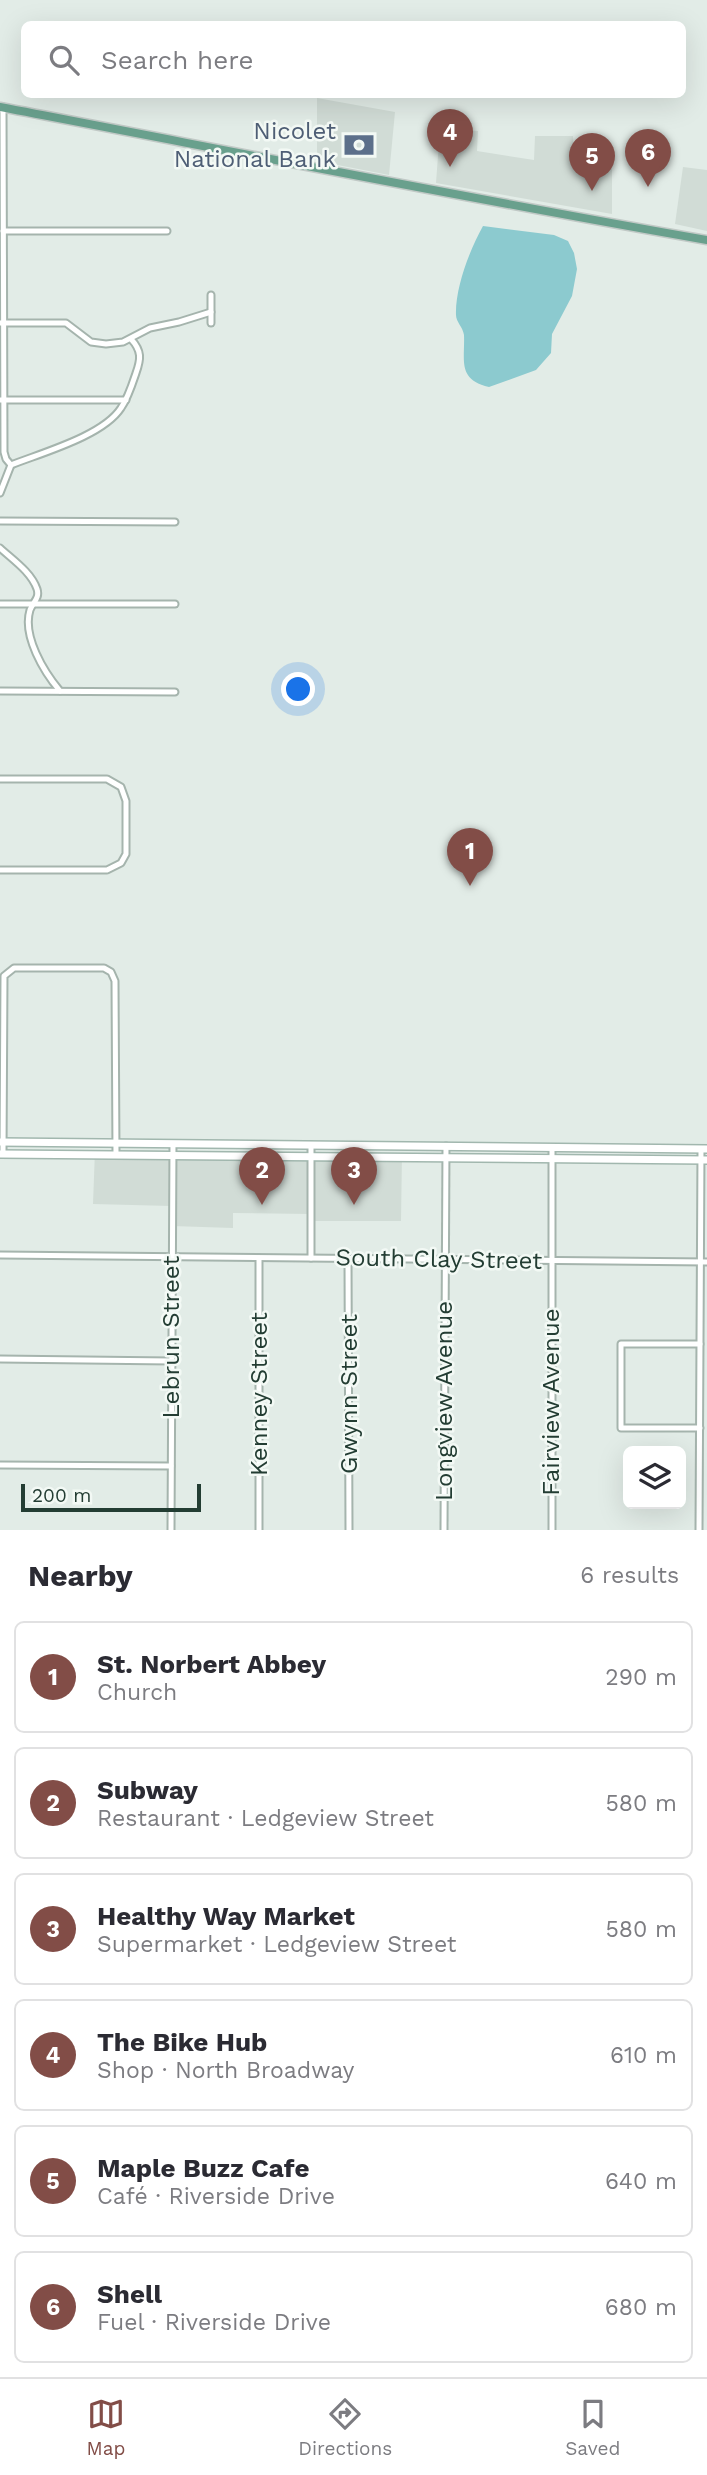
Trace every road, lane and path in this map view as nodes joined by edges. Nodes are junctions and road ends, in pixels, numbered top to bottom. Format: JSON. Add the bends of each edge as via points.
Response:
{"nodes":[{"id":1,"x":2,"y":107,"type":"edge"},
{"id":2,"x":2,"y":231,"type":"edge"},
{"id":3,"x":167,"y":232,"type":"dead end"},
{"id":4,"x":707,"y":240,"type":"edge"},
{"id":5,"x":211,"y":295,"type":"dead end"},
{"id":6,"x":211,"y":312,"type":"junction"},
{"id":7,"x":2,"y":323,"type":"edge"},
{"id":8,"x":211,"y":323,"type":"dead end"},
{"id":9,"x":131,"y":339,"type":"junction"},
{"id":10,"x":2,"y":400,"type":"edge"},
{"id":11,"x":126,"y":400,"type":"junction"},
{"id":12,"x":11,"y":465,"type":"junction"},
{"id":13,"x":0,"y":493,"type":"edge"},
{"id":14,"x":0,"y":521,"type":"edge"},
{"id":15,"x":175,"y":522,"type":"dead end"},
{"id":16,"x":0,"y":548,"type":"edge"},
{"id":17,"x":0,"y":604,"type":"edge"},
{"id":18,"x":34,"y":604,"type":"junction"},
{"id":19,"x":175,"y":604,"type":"dead end"},
{"id":20,"x":0,"y":691,"type":"edge"},
{"id":21,"x":60,"y":691,"type":"junction"},
{"id":22,"x":176,"y":692,"type":"dead end"},
{"id":23,"x":0,"y":779,"type":"edge"},
{"id":24,"x":0,"y":870,"type":"edge"},
{"id":25,"x":1,"y":1142,"type":"edge"},
{"id":26,"x":116,"y":1143,"type":"junction"},
{"id":27,"x":173,"y":1144,"type":"junction"},
{"id":28,"x":311,"y":1145,"type":"junction"},
{"id":29,"x":446,"y":1146,"type":"junction"},
{"id":30,"x":552,"y":1147,"type":"junction"},
{"id":31,"x":704,"y":1149,"type":"edge"},
{"id":32,"x":1,"y":1154,"type":"edge"},
{"id":33,"x":116,"y":1154,"type":"junction"},
{"id":34,"x":172,"y":1155,"type":"junction"},
{"id":35,"x":311,"y":1156,"type":"junction"},
{"id":36,"x":446,"y":1157,"type":"junction"},
{"id":37,"x":552,"y":1158,"type":"junction"},
{"id":38,"x":704,"y":1160,"type":"edge"},
{"id":39,"x":0,"y":1255,"type":"edge"},
{"id":40,"x":172,"y":1257,"type":"junction"},
{"id":41,"x":259,"y":1258,"type":"junction"},
{"id":42,"x":311,"y":1258,"type":"junction"},
{"id":43,"x":348,"y":1258,"type":"junction"},
{"id":44,"x":443,"y":1259,"type":"junction"},
{"id":45,"x":551,"y":1261,"type":"junction"},
{"id":46,"x":704,"y":1262,"type":"edge"},
{"id":47,"x":700,"y":1345,"type":"junction"},
{"id":48,"x":0,"y":1359,"type":"edge"},
{"id":49,"x":171,"y":1361,"type":"junction"},
{"id":50,"x":700,"y":1428,"type":"junction"},
{"id":51,"x":0,"y":1465,"type":"edge"},
{"id":52,"x":171,"y":1466,"type":"junction"},
{"id":53,"x":171,"y":1530,"type":"edge"},
{"id":54,"x":259,"y":1530,"type":"edge"},
{"id":55,"x":349,"y":1530,"type":"edge"},
{"id":56,"x":444,"y":1530,"type":"edge"},
{"id":57,"x":552,"y":1530,"type":"edge"},
{"id":58,"x":699,"y":1530,"type":"edge"}],
"edges":[{"from":1,"to":2,"type":"street"},
{"from":1,"to":4,"type":"main road"},
{"from":2,"to":3,"type":"street"},
{"from":2,"to":7,"type":"street"},
{"from":5,"to":6,"type":"street"},
{"from":6,"to":8,"type":"street"},
{"from":6,"to":9,"type":"street","via":[[150,328]]},
{"from":7,"to":9,"type":"street","via":[[66,323],[97,344]]},
{"from":7,"to":10,"type":"street"},
{"from":9,"to":11,"type":"street","via":[[141,358]]},
{"from":10,"to":11,"type":"street"},
{"from":10,"to":12,"type":"street","via":[[4,452]]},
{"from":11,"to":12,"type":"street","via":[[113,417],[81,437]]},
{"from":12,"to":13,"type":"street"},
{"from":14,"to":15,"type":"street"},
{"from":16,"to":18,"type":"street","via":[[34,584],[38,596]]},
{"from":17,"to":18,"type":"street"},
{"from":18,"to":19,"type":"street"},
{"from":18,"to":21,"type":"street","via":[[29,625],[36,652]]},
{"from":20,"to":21,"type":"street"},
{"from":21,"to":22,"type":"street"},
{"from":23,"to":24,"type":"street","via":[[107,779],[117,783],[126,798],[126,847],[121,863],[107,870]]},
{"from":25,"to":26,"type":"main road"},
{"from":25,"to":26,"type":"street","via":[[4,976],[14,968],[104,968],[115,979]]},
{"from":25,"to":32,"type":"street"},
{"from":26,"to":27,"type":"main road"},
{"from":26,"to":33,"type":"street"},
{"from":27,"to":28,"type":"main road"},
{"from":27,"to":34,"type":"street","name":"Lebrun Street"},
{"from":28,"to":29,"type":"main road"},
{"from":28,"to":35,"type":"street"},
{"from":29,"to":30,"type":"main road"},
{"from":29,"to":36,"type":"street","name":"Longview Avenue"},
{"from":30,"to":31,"type":"main road"},
{"from":30,"to":37,"type":"street","name":"Fairview Avenue"},
{"from":31,"to":38,"type":"street"},
{"from":32,"to":33,"type":"main road"},
{"from":33,"to":34,"type":"main road"},
{"from":34,"to":35,"type":"main road"},
{"from":34,"to":40,"type":"street","name":"Lebrun Street"},
{"from":35,"to":36,"type":"main road"},
{"from":35,"to":42,"type":"street"},
{"from":36,"to":37,"type":"main road"},
{"from":36,"to":44,"type":"street","name":"Longview Avenue"},
{"from":37,"to":38,"type":"main road"},
{"from":37,"to":45,"type":"street","name":"Fairview Avenue"},
{"from":38,"to":46,"type":"street"},
{"from":39,"to":40,"type":"street","name":"South Clay Street"},
{"from":40,"to":41,"type":"street","name":"South Clay Street"},
{"from":40,"to":49,"type":"street","name":"Lebrun Street"},
{"from":41,"to":42,"type":"street","name":"South Clay Street"},
{"from":41,"to":54,"type":"street","name":"Kenney Street"},
{"from":42,"to":43,"type":"street","name":"South Clay Street"},
{"from":43,"to":44,"type":"street","name":"South Clay Street"},
{"from":43,"to":55,"type":"street","name":"Gwynn Street"},
{"from":44,"to":45,"type":"street","name":"South Clay Street"},
{"from":44,"to":56,"type":"street","name":"Longview Avenue"},
{"from":45,"to":46,"type":"street","name":"South Clay Street"},
{"from":45,"to":57,"type":"street","name":"Fairview Avenue"},
{"from":46,"to":47,"type":"street"},
{"from":47,"to":50,"type":"street"},
{"from":47,"to":50,"type":"street","via":[[621,1345],[621,1428]]},
{"from":48,"to":49,"type":"street"},
{"from":49,"to":52,"type":"street","name":"Lebrun Street"},
{"from":50,"to":58,"type":"street"},
{"from":51,"to":52,"type":"street"},
{"from":52,"to":53,"type":"street","name":"Lebrun Street"}]}
